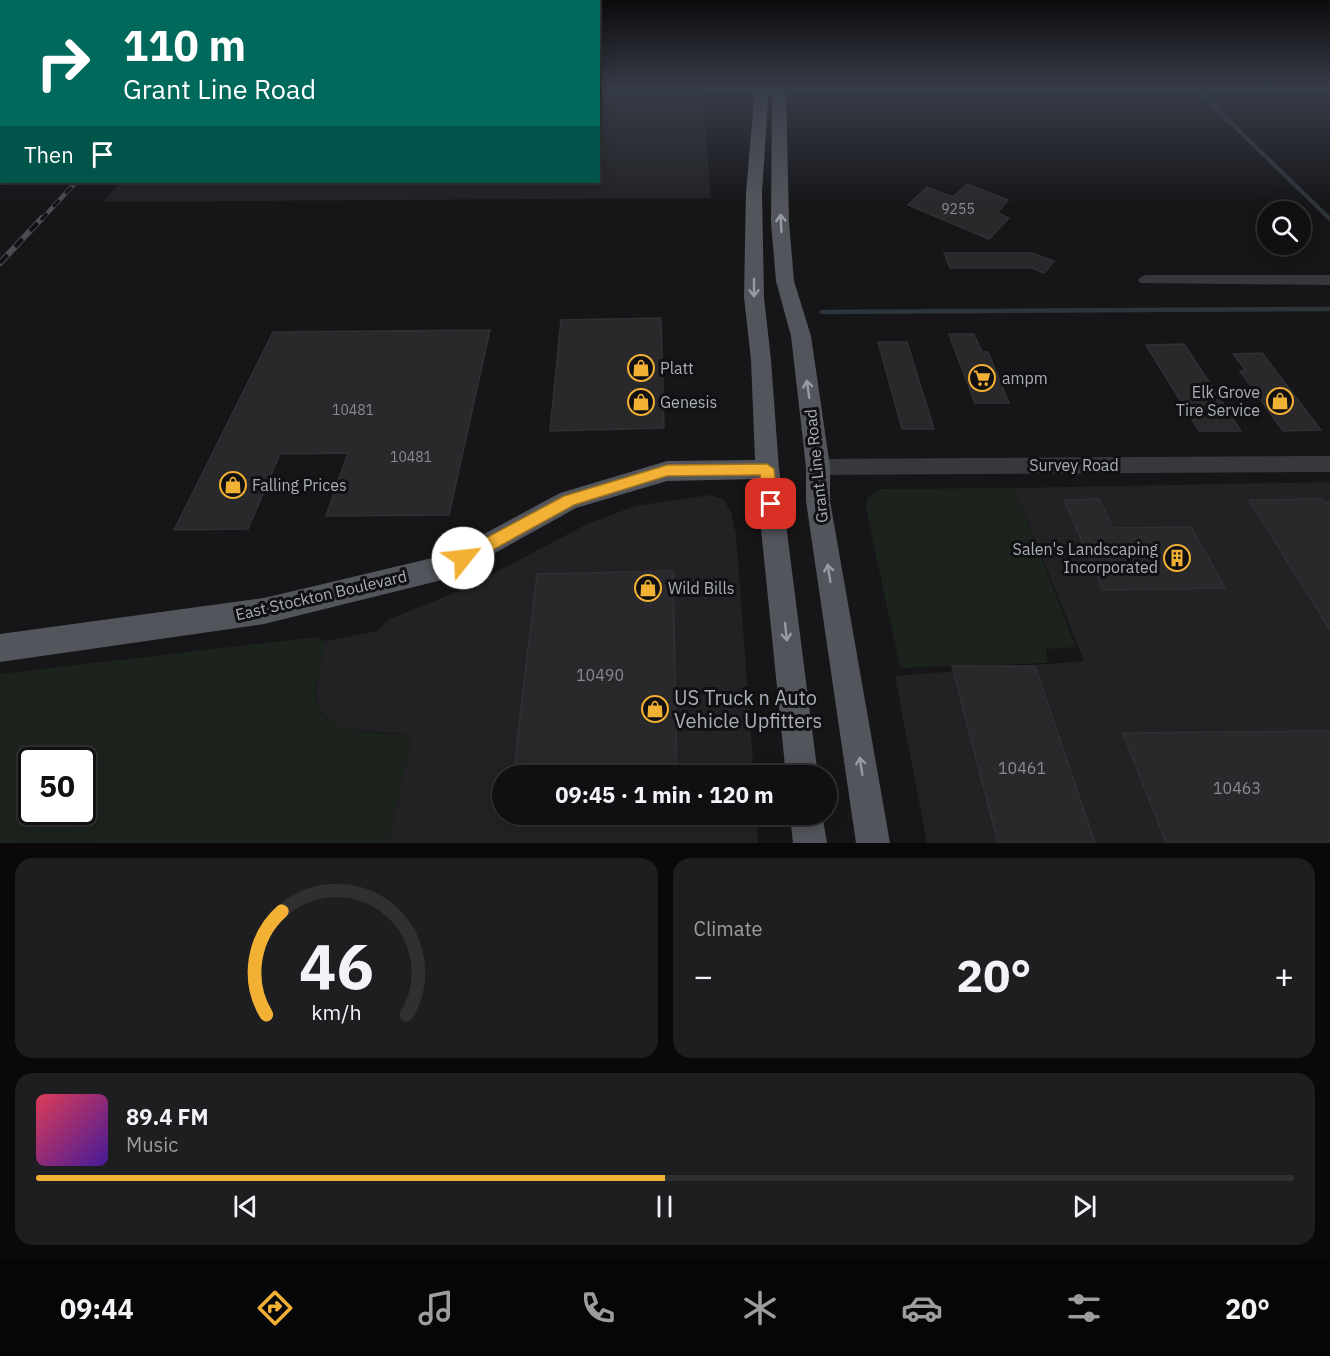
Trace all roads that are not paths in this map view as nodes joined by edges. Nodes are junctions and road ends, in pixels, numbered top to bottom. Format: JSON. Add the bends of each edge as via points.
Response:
{"nodes":[{"id":1,"x":759,"y":127,"type":"edge"},
{"id":2,"x":779,"y":127,"type":"edge"},
{"id":3,"x":1330,"y":279,"type":"edge"},
{"id":4,"x":1146,"y":280,"type":"dead end"},
{"id":5,"x":1330,"y":464,"type":"edge"},
{"id":6,"x":818,"y":467,"type":"junction"},
{"id":7,"x":767,"y":469,"type":"junction"},
{"id":8,"x":0,"y":648,"type":"edge"},
{"id":9,"x":801,"y":765,"type":"edge"},
{"id":10,"x":808,"y":825,"type":"edge"},
{"id":11,"x":810,"y":843,"type":"edge"},
{"id":12,"x":873,"y":843,"type":"edge"}],
"edges":[{"from":1,"to":7,"type":"main road","one_way":true,"via":[[754,192],[754,297]]},
{"from":6,"to":2,"type":"main road","name":"Grant Line Road","one_way":true,"via":[[801,336],[785,281]]},
{"from":3,"to":4,"type":"street"},
{"from":5,"to":6,"type":"street","name":"Survey Road"},
{"from":12,"to":6,"type":"main road","name":"Grant Line Road","one_way":true,"via":[[818,501]]},
{"from":7,"to":8,"type":"main road","name":"East Stockton Boulevard","via":[[667,471],[569,500],[450,566],[264,611]]},
{"from":7,"to":9,"type":"main road","one_way":true},
{"from":10,"to":11,"type":"main road"}]}
